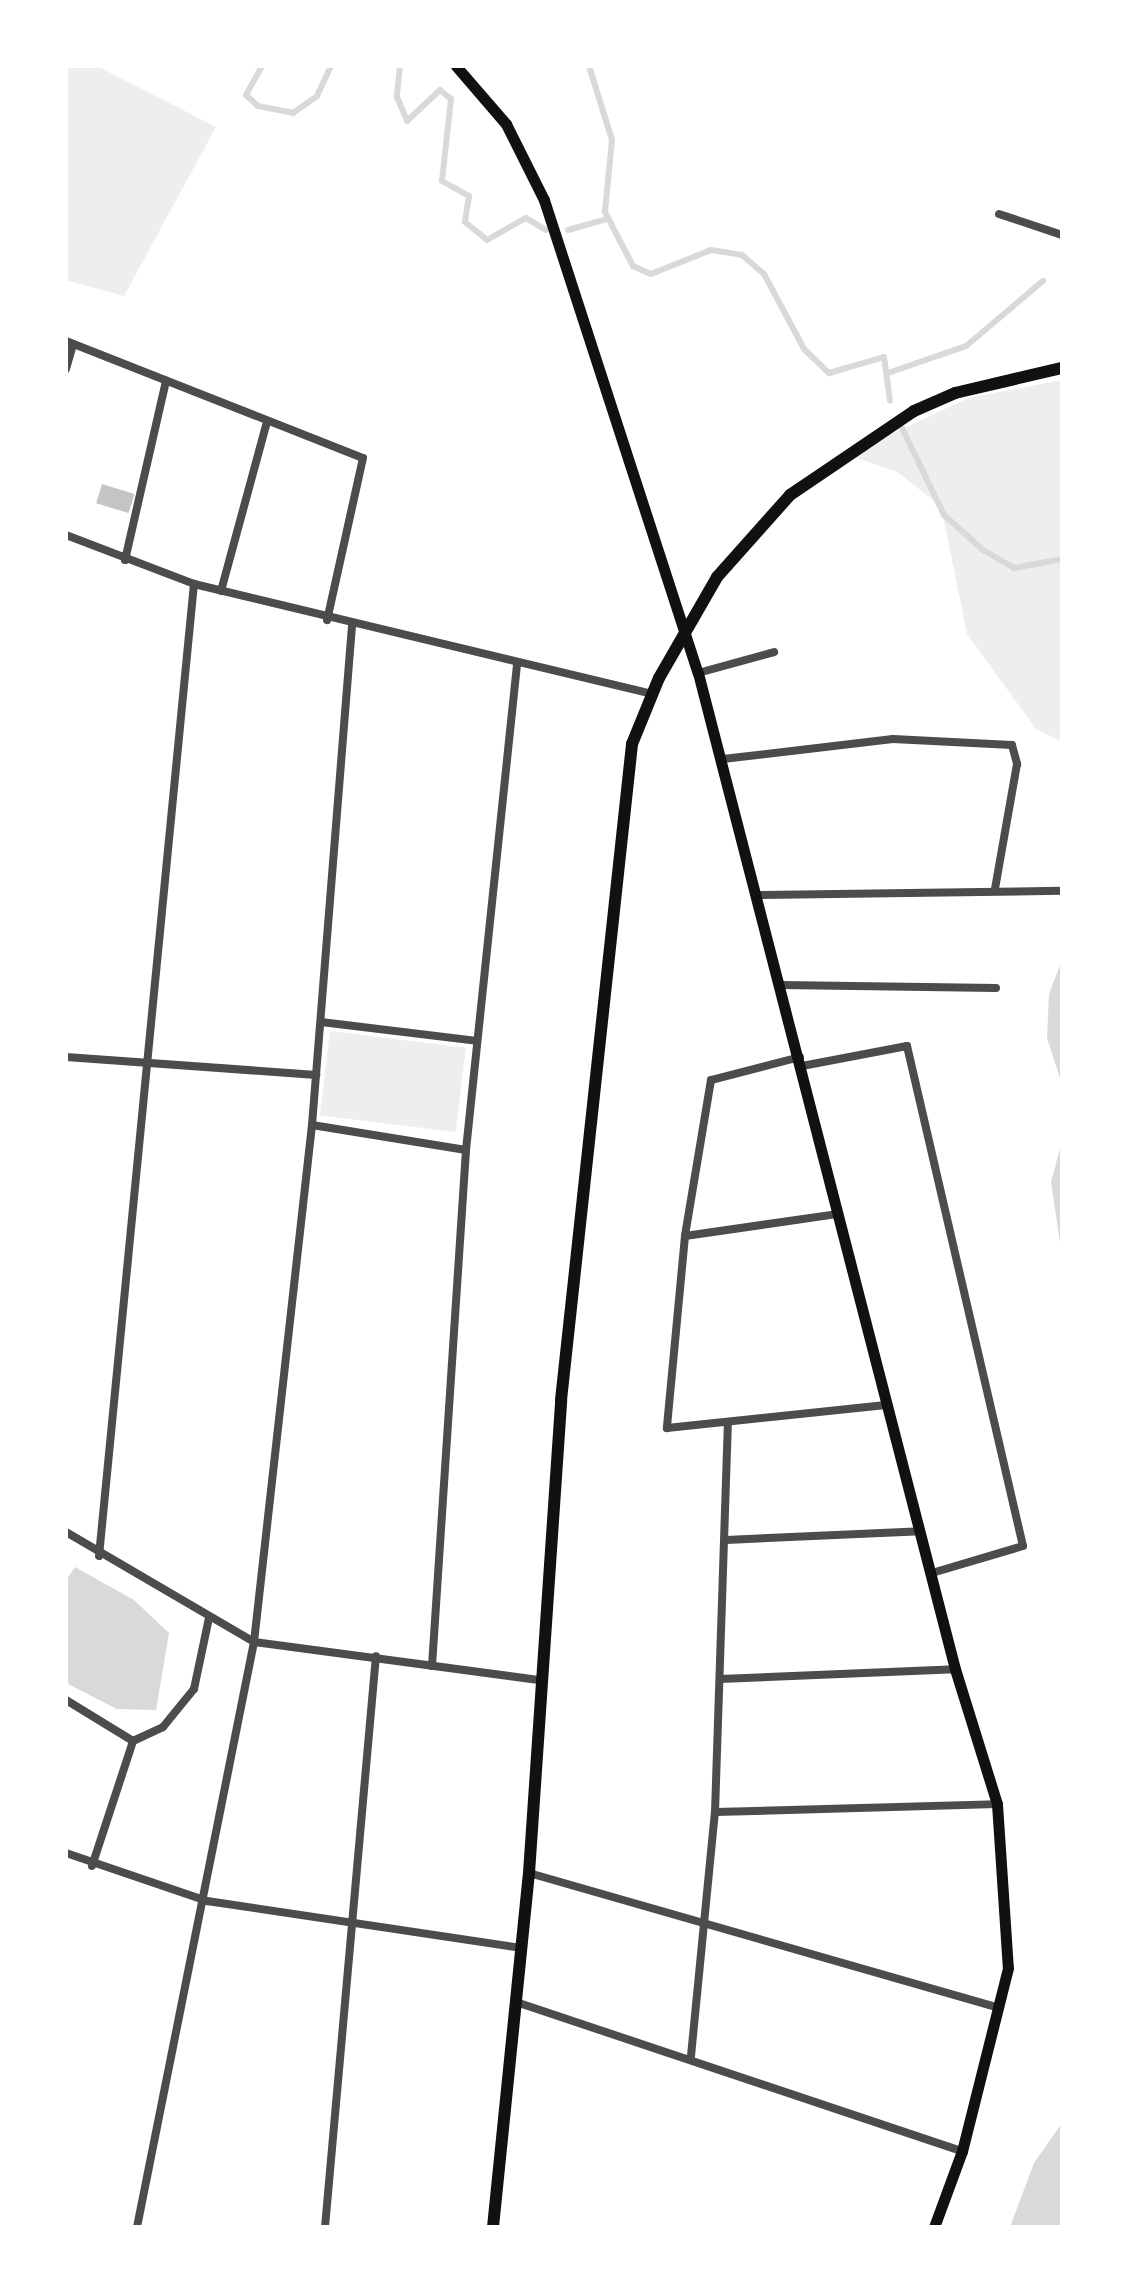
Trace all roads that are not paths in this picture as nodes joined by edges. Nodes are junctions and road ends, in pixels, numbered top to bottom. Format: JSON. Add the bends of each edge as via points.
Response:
{"nodes":[{"id":1,"x":456,"y":66,"type":"edge"},
{"id":2,"x":999,"y":214,"type":"dead end"},
{"id":3,"x":1062,"y":235,"type":"edge"},
{"id":4,"x":70,"y":343,"type":"edge"},
{"id":5,"x":1062,"y":368,"type":"edge"},
{"id":6,"x":66,"y":369,"type":"edge"},
{"id":7,"x":166,"y":381,"type":"junction"},
{"id":8,"x":267,"y":422,"type":"junction"},
{"id":9,"x":66,"y":535,"type":"edge"},
{"id":10,"x":125,"y":560,"type":"junction"},
{"id":11,"x":194,"y":584,"type":"junction"},
{"id":12,"x":221,"y":591,"type":"junction"},
{"id":13,"x":327,"y":620,"type":"junction"},
{"id":14,"x":352,"y":626,"type":"junction"},
{"id":15,"x":685,"y":632,"type":"junction"},
{"id":16,"x":774,"y":652,"type":"dead end"},
{"id":17,"x":517,"y":665,"type":"junction"},
{"id":18,"x":698,"y":673,"type":"junction"},
{"id":19,"x":651,"y":694,"type":"junction"},
{"id":20,"x":723,"y":759,"type":"junction"},
{"id":21,"x":995,"y":889,"type":"junction"},
{"id":22,"x":1062,"y":891,"type":"edge"},
{"id":23,"x":759,"y":895,"type":"junction"},
{"id":24,"x":781,"y":985,"type":"junction"},
{"id":25,"x":996,"y":988,"type":"dead end"},
{"id":26,"x":321,"y":1022,"type":"junction"},
{"id":27,"x":477,"y":1041,"type":"junction"},
{"id":28,"x":66,"y":1057,"type":"edge"},
{"id":29,"x":801,"y":1061,"type":"junction"},
{"id":30,"x":145,"y":1064,"type":"junction"},
{"id":31,"x":316,"y":1075,"type":"junction"},
{"id":32,"x":312,"y":1125,"type":"junction"},
{"id":33,"x":466,"y":1150,"type":"junction"},
{"id":34,"x":838,"y":1214,"type":"junction"},
{"id":35,"x":685,"y":1236,"type":"junction"},
{"id":36,"x":886,"y":1405,"type":"junction"},
{"id":37,"x":728,"y":1424,"type":"junction"},
{"id":38,"x":921,"y":1531,"type":"junction"},
{"id":39,"x":66,"y":1532,"type":"edge"},
{"id":40,"x":726,"y":1540,"type":"junction"},
{"id":41,"x":99,"y":1556,"type":"junction"},
{"id":42,"x":932,"y":1573,"type":"junction"},
{"id":43,"x":209,"y":1618,"type":"junction"},
{"id":44,"x":254,"y":1642,"type":"junction"},
{"id":45,"x":376,"y":1656,"type":"junction"},
{"id":46,"x":432,"y":1666,"type":"junction"},
{"id":47,"x":955,"y":1669,"type":"junction"},
{"id":48,"x":720,"y":1679,"type":"junction"},
{"id":49,"x":540,"y":1680,"type":"junction"},
{"id":50,"x":66,"y":1700,"type":"edge"},
{"id":51,"x":133,"y":1741,"type":"junction"},
{"id":52,"x":997,"y":1804,"type":"junction"},
{"id":53,"x":715,"y":1812,"type":"junction"},
{"id":54,"x":66,"y":1853,"type":"edge"},
{"id":55,"x":92,"y":1866,"type":"junction"},
{"id":56,"x":529,"y":1873,"type":"junction"},
{"id":57,"x":207,"y":1901,"type":"junction"},
{"id":58,"x":708,"y":1921,"type":"junction"},
{"id":59,"x":348,"y":1925,"type":"junction"},
{"id":60,"x":521,"y":1948,"type":"junction"},
{"id":61,"x":516,"y":2002,"type":"junction"},
{"id":62,"x":1001,"y":2008,"type":"junction"},
{"id":63,"x":691,"y":2056,"type":"junction"},
{"id":64,"x":962,"y":2151,"type":"junction"},
{"id":65,"x":137,"y":2227,"type":"edge"},
{"id":66,"x":325,"y":2227,"type":"edge"},
{"id":67,"x":493,"y":2227,"type":"edge"},
{"id":68,"x":934,"y":2227,"type":"edge"}],
"edges":[{"from":1,"to":15,"type":"main road","via":[[506,124],[544,200]]},
{"from":2,"to":3,"type":"street"},
{"from":4,"to":6,"type":"street"},
{"from":4,"to":7,"type":"street"},
{"from":5,"to":15,"type":"main road","via":[[955,393],[881,428],[762,521]]},
{"from":7,"to":8,"type":"street"},
{"from":7,"to":10,"type":"street"},
{"from":8,"to":12,"type":"street"},
{"from":8,"to":13,"type":"street","via":[[363,458]]},
{"from":9,"to":10,"type":"street"},
{"from":10,"to":11,"type":"street"},
{"from":11,"to":12,"type":"street"},
{"from":11,"to":30,"type":"street"},
{"from":12,"to":13,"type":"street"},
{"from":13,"to":14,"type":"street"},
{"from":14,"to":17,"type":"street"},
{"from":14,"to":26,"type":"street"},
{"from":15,"to":18,"type":"main road"},
{"from":15,"to":19,"type":"main road"},
{"from":16,"to":18,"type":"street"},
{"from":17,"to":19,"type":"street"},
{"from":17,"to":27,"type":"street"},
{"from":18,"to":20,"type":"main road"},
{"from":19,"to":49,"type":"main road","via":[[632,744],[618,823]]},
{"from":20,"to":21,"type":"street","via":[[907,738],[1012,745],[1017,764]]},
{"from":20,"to":23,"type":"main road"},
{"from":21,"to":22,"type":"street"},
{"from":21,"to":23,"type":"street"},
{"from":23,"to":24,"type":"main road"},
{"from":24,"to":25,"type":"street"},
{"from":24,"to":29,"type":"main road"},
{"from":26,"to":27,"type":"street"},
{"from":26,"to":31,"type":"street"},
{"from":27,"to":33,"type":"street"},
{"from":28,"to":30,"type":"street"},
{"from":29,"to":34,"type":"main road"},
{"from":29,"to":35,"type":"street","via":[[711,1080]]},
{"from":29,"to":42,"type":"street","via":[[907,1046],[1023,1546]]},
{"from":30,"to":31,"type":"street"},
{"from":30,"to":41,"type":"street"},
{"from":31,"to":32,"type":"street"},
{"from":32,"to":33,"type":"street"},
{"from":32,"to":44,"type":"street"},
{"from":33,"to":46,"type":"street"},
{"from":34,"to":35,"type":"street"},
{"from":34,"to":36,"type":"main road"},
{"from":35,"to":37,"type":"street","via":[[667,1428]]},
{"from":36,"to":37,"type":"street"},
{"from":36,"to":38,"type":"main road"},
{"from":37,"to":40,"type":"street"},
{"from":38,"to":40,"type":"street"},
{"from":38,"to":42,"type":"main road"},
{"from":39,"to":41,"type":"street"},
{"from":40,"to":48,"type":"street"},
{"from":41,"to":43,"type":"street"},
{"from":42,"to":47,"type":"main road"},
{"from":43,"to":44,"type":"street"},
{"from":43,"to":51,"type":"street","via":[[194,1689],[163,1727]]},
{"from":44,"to":45,"type":"street"},
{"from":44,"to":57,"type":"street"},
{"from":45,"to":46,"type":"street"},
{"from":45,"to":59,"type":"street"},
{"from":46,"to":49,"type":"street"},
{"from":47,"to":48,"type":"street"},
{"from":47,"to":52,"type":"main road"},
{"from":48,"to":53,"type":"street"},
{"from":49,"to":56,"type":"main road"},
{"from":50,"to":51,"type":"street"},
{"from":51,"to":55,"type":"street"},
{"from":52,"to":53,"type":"street"},
{"from":52,"to":62,"type":"main road","via":[[1010,1921]]},
{"from":53,"to":58,"type":"street"},
{"from":54,"to":55,"type":"street"},
{"from":55,"to":57,"type":"street"},
{"from":56,"to":58,"type":"street"},
{"from":56,"to":60,"type":"main road"},
{"from":57,"to":59,"type":"street"},
{"from":57,"to":65,"type":"street"},
{"from":58,"to":62,"type":"street"},
{"from":58,"to":63,"type":"street"},
{"from":59,"to":60,"type":"street"},
{"from":59,"to":66,"type":"street"},
{"from":60,"to":61,"type":"main road"},
{"from":61,"to":63,"type":"street"},
{"from":61,"to":67,"type":"main road"},
{"from":62,"to":64,"type":"main road"},
{"from":63,"to":64,"type":"street"},
{"from":64,"to":68,"type":"main road"}]}
